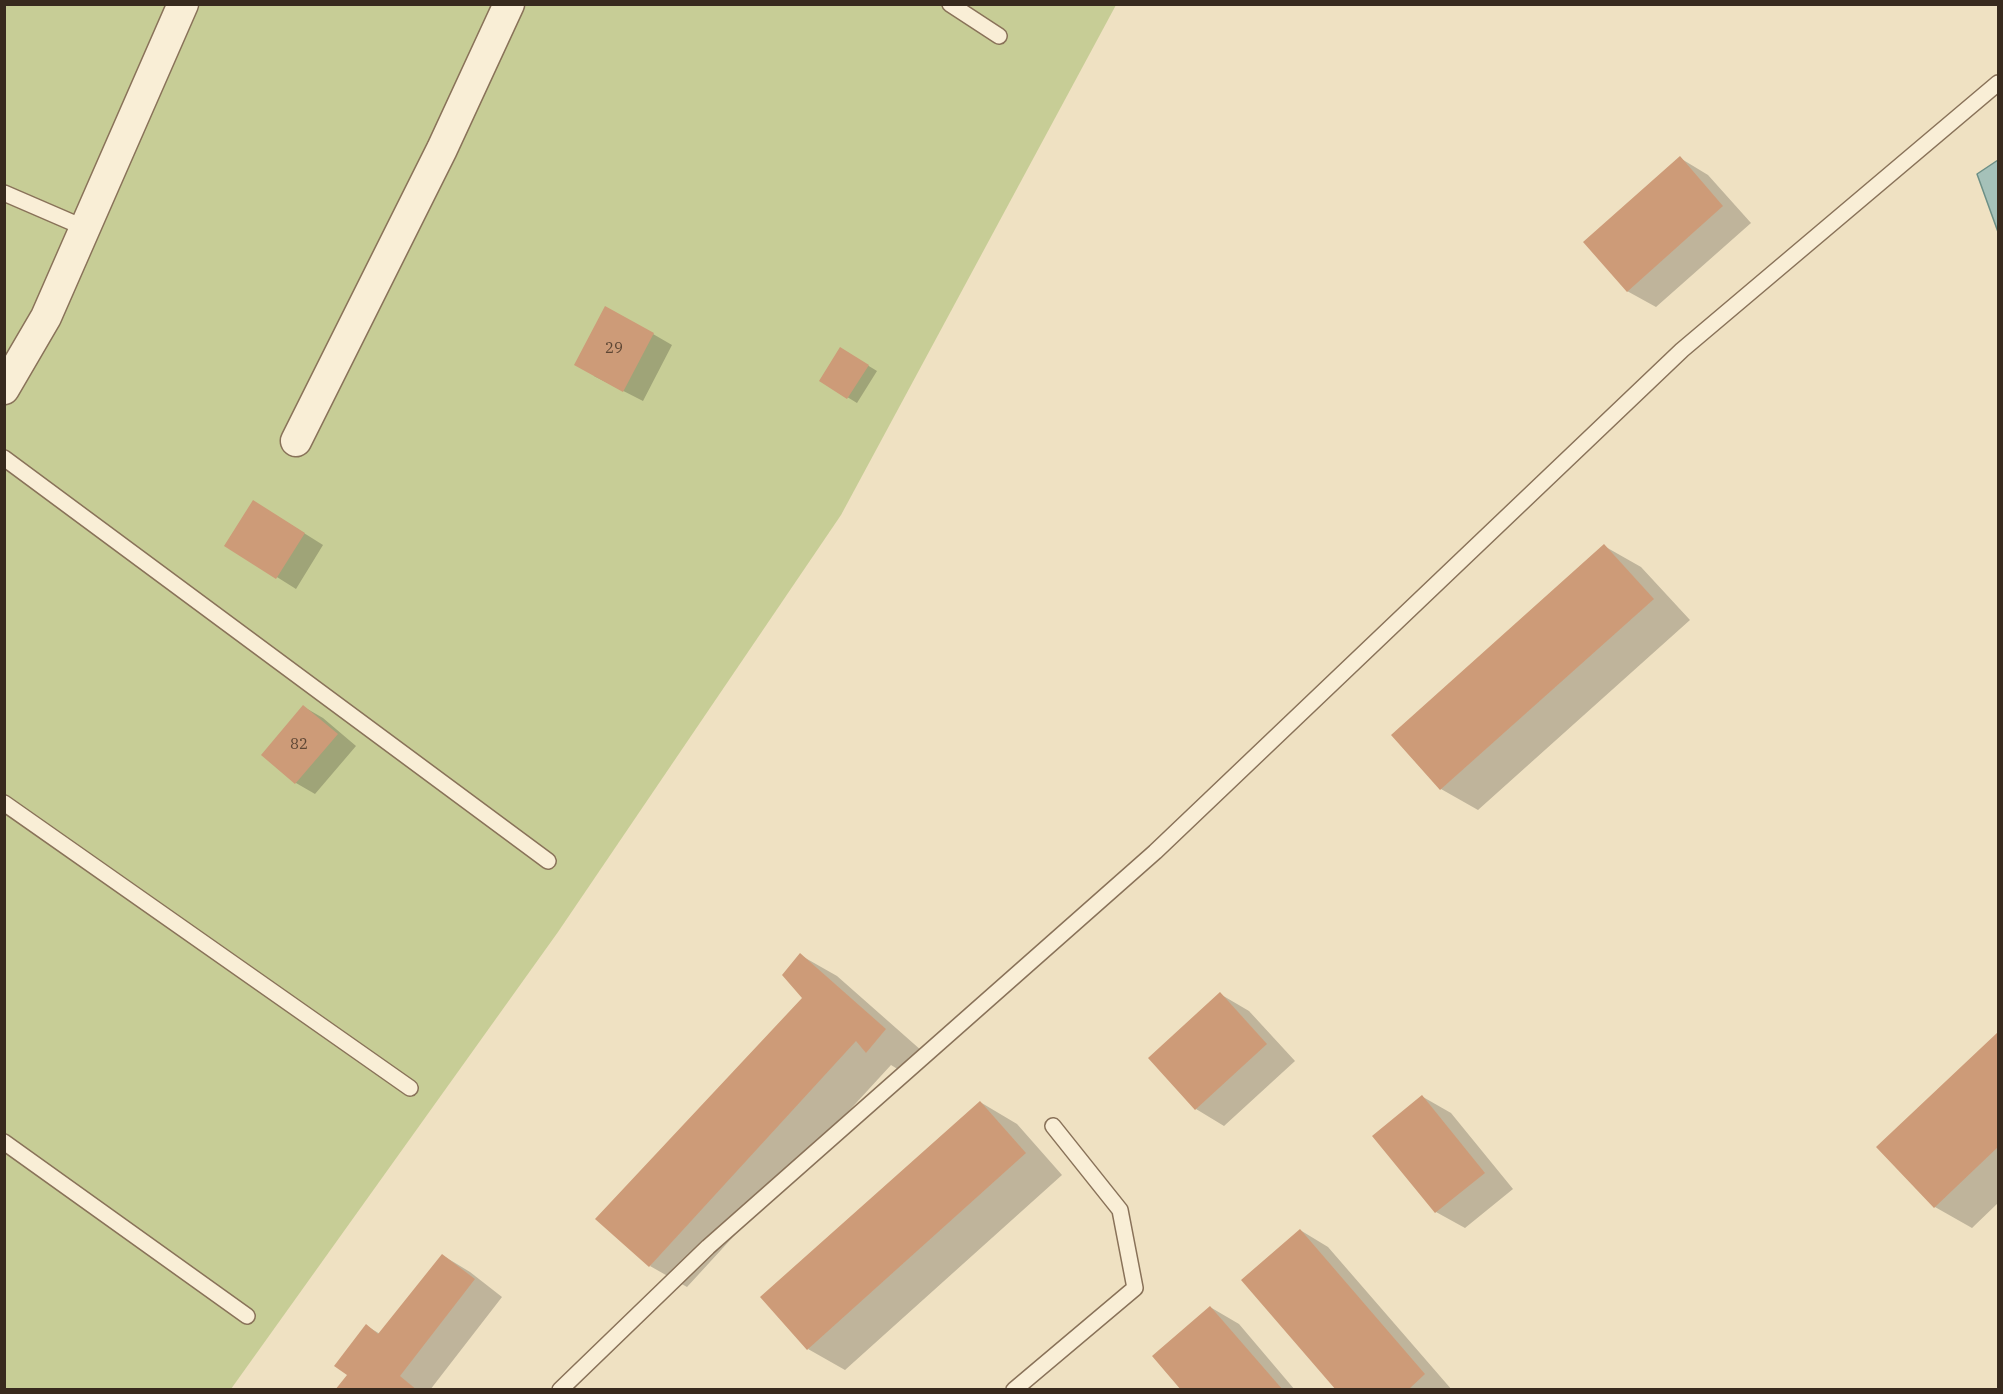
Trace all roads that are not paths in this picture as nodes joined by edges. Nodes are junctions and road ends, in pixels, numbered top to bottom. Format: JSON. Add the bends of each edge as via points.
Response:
{"nodes":[{"id":1,"x":183,"y":4,"type":"edge"},
{"id":2,"x":508,"y":4,"type":"edge"},
{"id":3,"x":950,"y":4,"type":"edge"},
{"id":4,"x":999,"y":36,"type":"dead end"},
{"id":5,"x":1998,"y":83,"type":"edge"},
{"id":6,"x":4,"y":193,"type":"edge"},
{"id":7,"x":85,"y":228,"type":"junction"},
{"id":8,"x":4,"y":389,"type":"edge"},
{"id":9,"x":296,"y":441,"type":"dead end"},
{"id":10,"x":4,"y":458,"type":"edge"},
{"id":11,"x":4,"y":803,"type":"edge"},
{"id":12,"x":548,"y":861,"type":"dead end"},
{"id":13,"x":410,"y":1088,"type":"dead end"},
{"id":14,"x":1053,"y":1126,"type":"dead end"},
{"id":15,"x":4,"y":1142,"type":"edge"},
{"id":16,"x":247,"y":1316,"type":"dead end"},
{"id":17,"x":560,"y":1389,"type":"edge"},
{"id":18,"x":1014,"y":1389,"type":"edge"}],
"edges":[{"from":1,"to":7,"type":"street"},
{"from":2,"to":9,"type":"street"},
{"from":3,"to":4,"type":"lane"},
{"from":5,"to":17,"type":"lane","via":[[1682,350],[1155,852],[708,1247]]},
{"from":6,"to":7,"type":"lane"},
{"from":7,"to":8,"type":"street","via":[[45,317]]},
{"from":10,"to":12,"type":"lane"},
{"from":11,"to":13,"type":"lane"},
{"from":14,"to":18,"type":"lane","via":[[1120,1210],[1135,1288]]},
{"from":15,"to":16,"type":"lane"}]}
